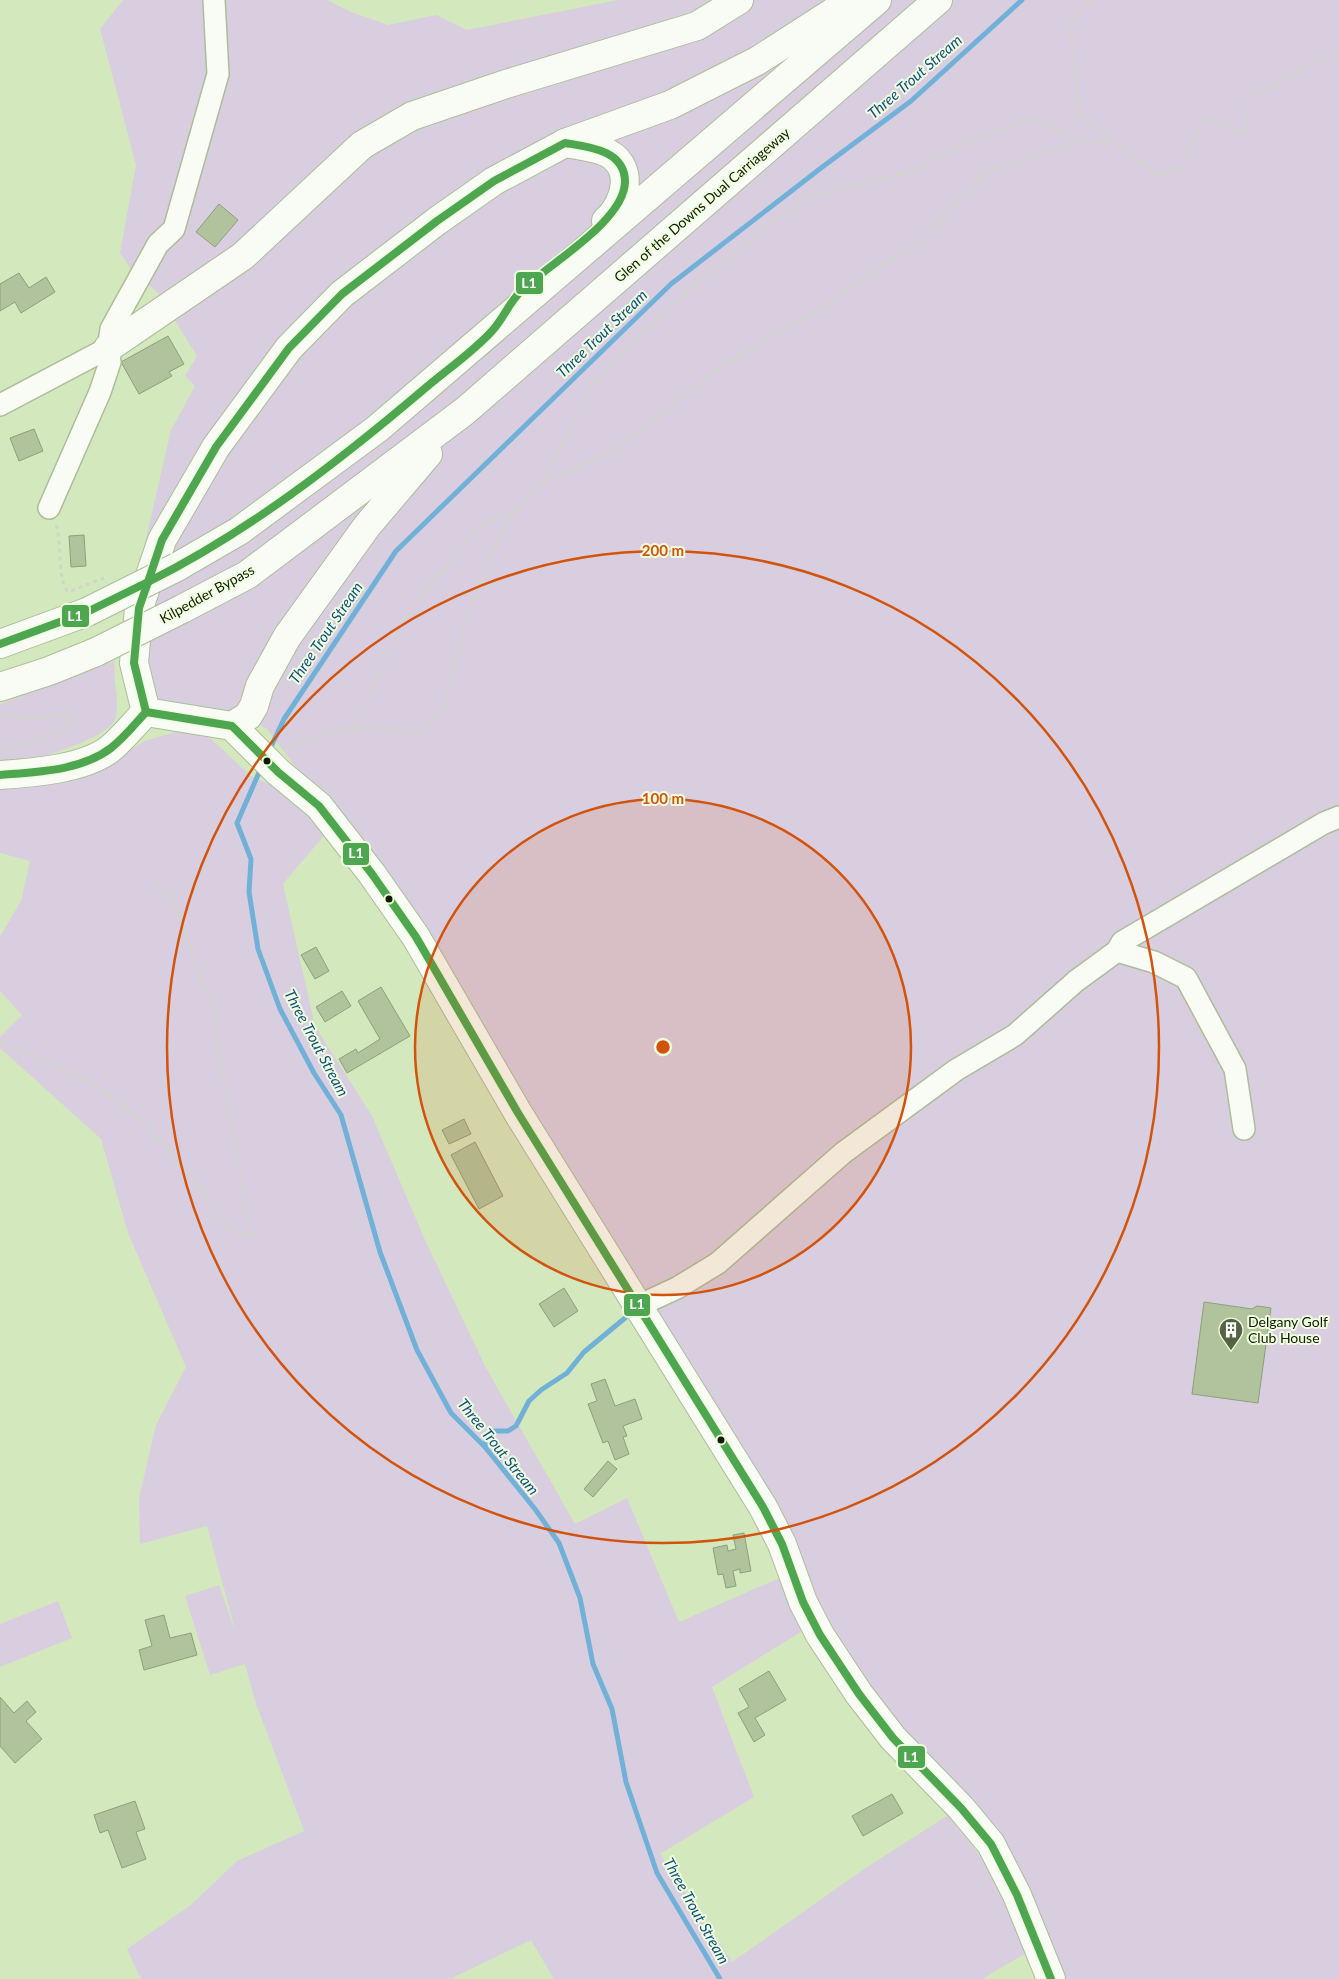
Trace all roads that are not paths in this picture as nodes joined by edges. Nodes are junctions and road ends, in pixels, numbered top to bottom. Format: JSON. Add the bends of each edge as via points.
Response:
{"nodes":[{"id":1,"x":214,"y":0,"type":"edge"},
{"id":2,"x":739,"y":0,"type":"edge"},
{"id":3,"x":852,"y":0,"type":"edge"},
{"id":4,"x":877,"y":0,"type":"edge"},
{"id":5,"x":938,"y":0,"type":"edge"},
{"id":6,"x":564,"y":143,"type":"junction"},
{"id":7,"x":492,"y":330,"type":"junction"},
{"id":8,"x":108,"y":348,"type":"junction"},
{"id":9,"x":0,"y":405,"type":"edge"},
{"id":10,"x":465,"y":411,"type":"junction"},
{"id":11,"x":49,"y":508,"type":"road end"},
{"id":12,"x":0,"y":644,"type":"edge"},
{"id":13,"x":0,"y":687,"type":"edge"},
{"id":14,"x":146,"y":712,"type":"junction"},
{"id":15,"x":232,"y":726,"type":"junction"},
{"id":16,"x":0,"y":775,"type":"edge"},
{"id":17,"x":1339,"y":817,"type":"edge"},
{"id":18,"x":1117,"y":951,"type":"junction"},
{"id":19,"x":1244,"y":1129,"type":"dead end"},
{"id":20,"x":638,"y":1306,"type":"junction"},
{"id":21,"x":1051,"y":1979,"type":"edge"}],
"edges":[{"from":1,"to":8,"type":"street","via":[[218,74],[174,229],[158,244],[111,329]]},
{"from":2,"to":8,"type":"main road","via":[[697,26],[412,116],[362,145],[243,256]]},
{"from":3,"to":6,"type":"main road","via":[[757,62],[679,100]]},
{"from":4,"to":7,"type":"main road"},
{"from":5,"to":10,"type":"main road","name":"Glen of the Downs Dual Carriageway"},
{"from":6,"to":7,"type":"main road","via":[[604,151],[612,156],[625,179],[624,197],[610,217],[520,292]]},
{"from":6,"to":14,"type":"main road","via":[[494,181],[342,294],[289,348],[216,447],[162,540],[139,608],[134,663]]},
{"from":7,"to":12,"type":"main road","bridge":true,"via":[[377,429],[239,531],[177,567],[87,612]]},
{"from":8,"to":9,"type":"street"},
{"from":8,"to":11,"type":"street","via":[[110,362],[100,392]]},
{"from":10,"to":13,"type":"main road","name":"Kilpedder Bypass","bridge":true,"via":[[247,575],[96,652],[49,672]]},
{"from":10,"to":15,"type":"main road","via":[[367,526],[287,637],[260,686],[248,716]]},
{"from":14,"to":15,"type":"main road"},
{"from":14,"to":16,"type":"main road","via":[[110,749],[97,757],[43,772]]},
{"from":15,"to":20,"type":"main road","via":[[270,757],[319,806],[372,874],[416,937],[518,1113]]},
{"from":17,"to":18,"type":"street","via":[[1122,942]]},
{"from":18,"to":19,"type":"street","via":[[1154,962],[1186,978],[1235,1069]]},
{"from":18,"to":20,"type":"street","via":[[1076,981],[1015,1035],[956,1070],[843,1153],[718,1263],[677,1288]]},
{"from":20,"to":21,"type":"main road","via":[[763,1507],[820,1635],[893,1738],[990,1844],[1017,1895]]}]}
